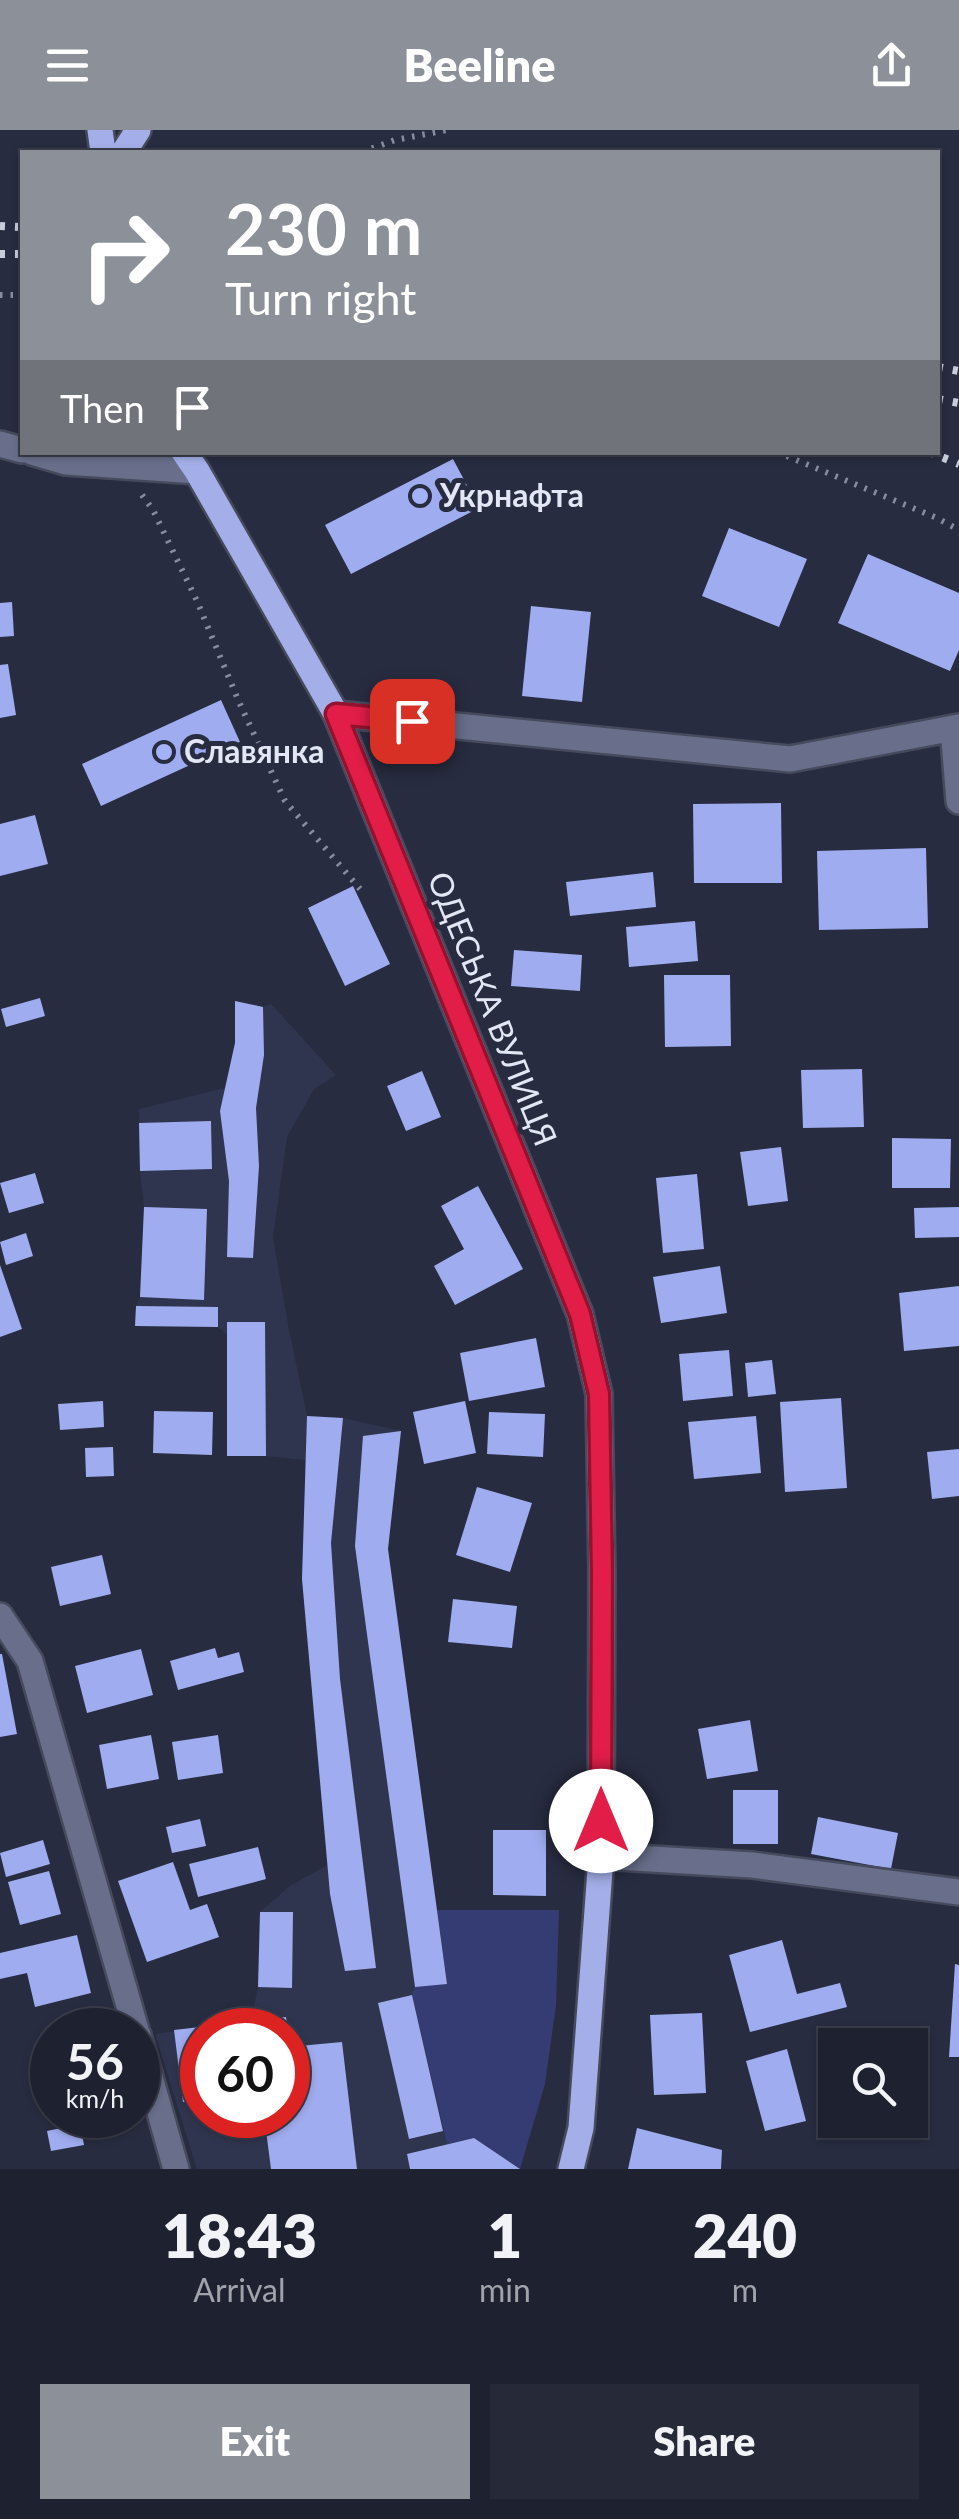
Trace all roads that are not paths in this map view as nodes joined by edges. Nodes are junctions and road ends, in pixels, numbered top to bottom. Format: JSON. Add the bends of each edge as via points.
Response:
{"nodes":[{"id":1,"x":42,"y":455,"type":"edge"},
{"id":2,"x":190,"y":462,"type":"edge"},
{"id":3,"x":336,"y":714,"type":"junction"},
{"id":4,"x":956,"y":727,"type":"edge"},
{"id":5,"x":959,"y":802,"type":"edge"},
{"id":6,"x":0,"y":1616,"type":"edge"},
{"id":7,"x":601,"y":1856,"type":"junction"},
{"id":8,"x":959,"y":1892,"type":"edge"},
{"id":9,"x":130,"y":2008,"type":"edge"},
{"id":10,"x":160,"y":2113,"type":"edge"},
{"id":11,"x":176,"y":2169,"type":"edge"},
{"id":12,"x":571,"y":2169,"type":"edge"}],
"edges":[{"from":1,"to":2,"type":"street","via":[[124,466]]},
{"from":2,"to":3,"type":"main road","name":"ОДЕСЬКА ВУЛИЦЯ"},
{"from":3,"to":4,"type":"street","via":[[790,759]]},
{"from":3,"to":7,"type":"main road","name":"ОДЕСЬКА ВУЛИЦЯ","via":[[580,1314],[599,1394]]},
{"from":4,"to":5,"type":"street"},
{"from":6,"to":9,"type":"street","via":[[30,1660]]},
{"from":7,"to":8,"type":"street","via":[[752,1865]]},
{"from":7,"to":12,"type":"main road","name":"ОДЕСЬКА ВУЛИЦЯ","via":[[580,2128]]},
{"from":10,"to":11,"type":"street"}]}
